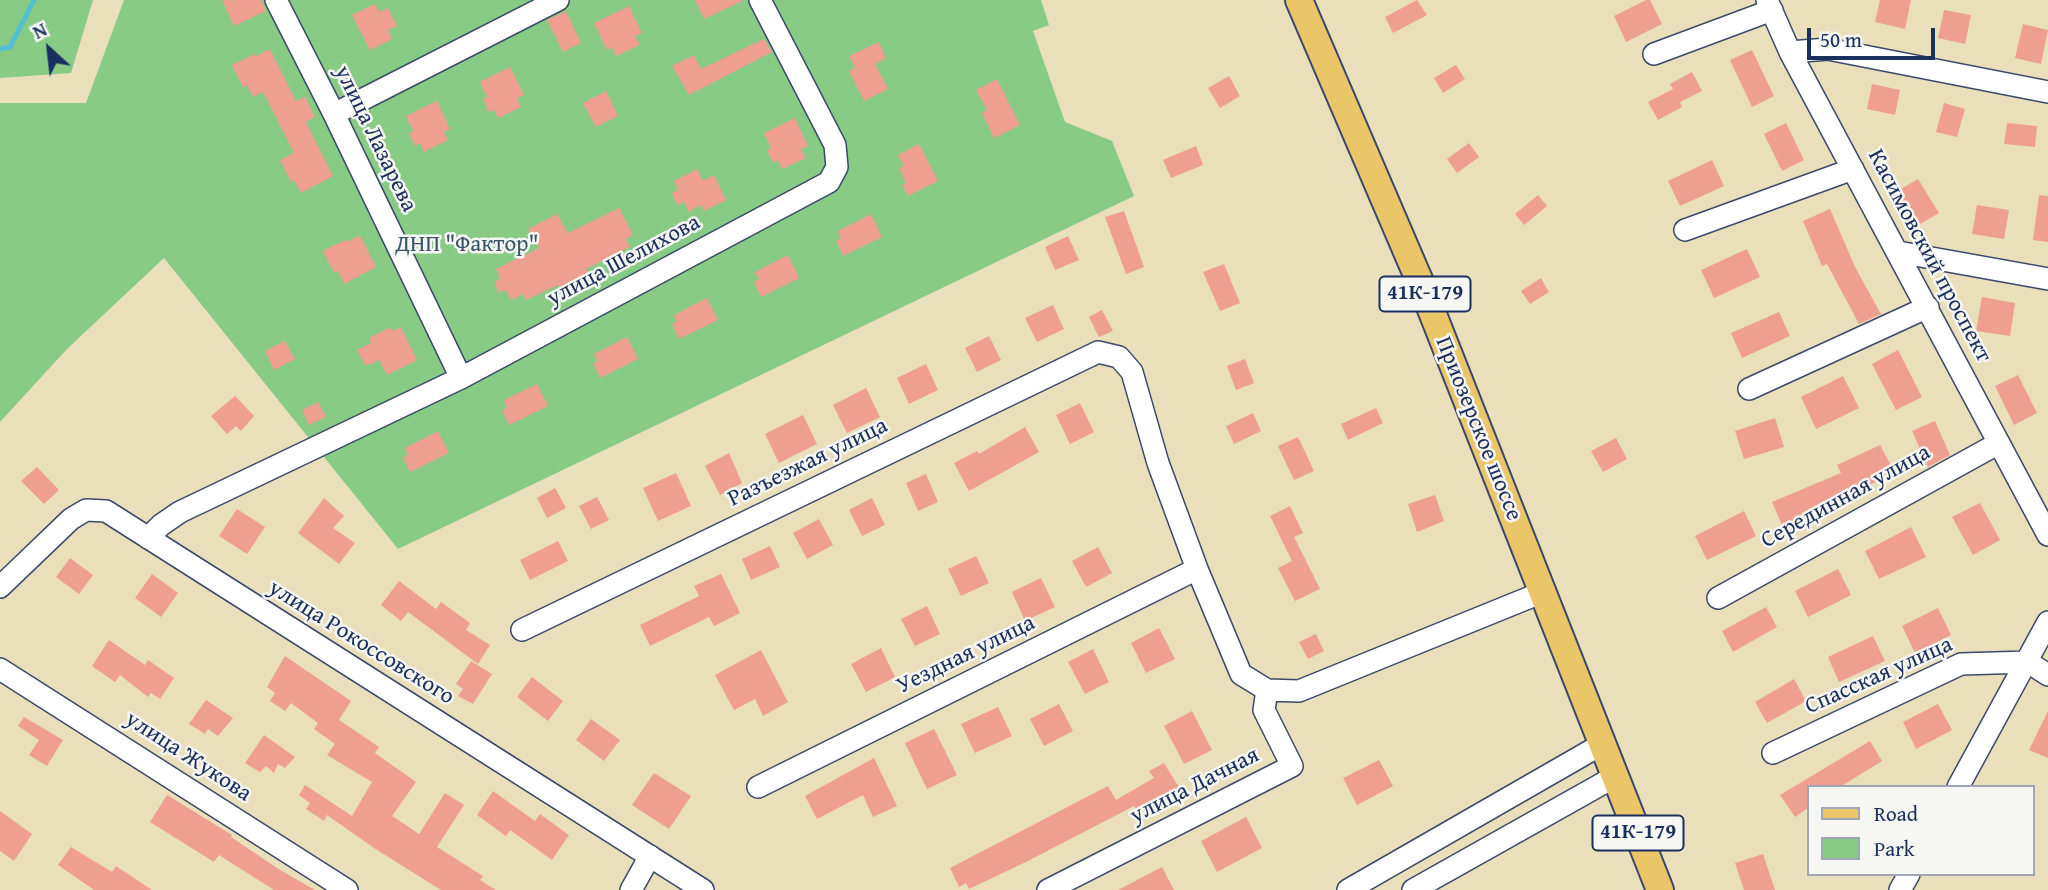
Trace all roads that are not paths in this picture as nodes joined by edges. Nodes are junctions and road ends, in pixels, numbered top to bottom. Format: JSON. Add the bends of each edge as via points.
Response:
{"nodes":[{"id":1,"x":276,"y":0,"type":"edge"},
{"id":2,"x":558,"y":0,"type":"edge"},
{"id":3,"x":761,"y":0,"type":"edge"},
{"id":4,"x":1299,"y":0,"type":"edge"},
{"id":5,"x":1770,"y":5,"type":"edge"},
{"id":6,"x":522,"y":8,"type":"edge"},
{"id":7,"x":1790,"y":52,"type":"junction"},
{"id":8,"x":1654,"y":54,"type":"dead end"},
{"id":9,"x":2048,"y":92,"type":"edge"},
{"id":10,"x":334,"y":114,"type":"junction"},
{"id":11,"x":1853,"y":169,"type":"junction"},
{"id":12,"x":1685,"y":230,"type":"dead end"},
{"id":13,"x":1898,"y":252,"type":"junction"},
{"id":14,"x":2048,"y":279,"type":"edge"},
{"id":15,"x":1928,"y":307,"type":"junction"},
{"id":16,"x":461,"y":378,"type":"junction"},
{"id":17,"x":1749,"y":389,"type":"dead end"},
{"id":18,"x":1999,"y":443,"type":"junction"},
{"id":19,"x":2048,"y":534,"type":"edge"},
{"id":20,"x":149,"y":538,"type":"junction"},
{"id":21,"x":1197,"y":569,"type":"junction"},
{"id":22,"x":0,"y":587,"type":"edge"},
{"id":23,"x":1543,"y":592,"type":"junction"},
{"id":24,"x":1718,"y":598,"type":"dead end"},
{"id":25,"x":2048,"y":622,"type":"edge"},
{"id":26,"x":522,"y":630,"type":"dead end"},
{"id":27,"x":2028,"y":662,"type":"junction"},
{"id":28,"x":0,"y":669,"type":"edge"},
{"id":29,"x":2048,"y":675,"type":"edge"},
{"id":30,"x":1266,"y":690,"type":"junction"},
{"id":31,"x":1604,"y":743,"type":"junction"},
{"id":32,"x":1773,"y":753,"type":"dead end"},
{"id":33,"x":1616,"y":776,"type":"junction"},
{"id":34,"x":1959,"y":785,"type":"edge"},
{"id":35,"x":758,"y":787,"type":"dead end"},
{"id":36,"x":650,"y":856,"type":"junction"},
{"id":37,"x":347,"y":890,"type":"edge"},
{"id":38,"x":631,"y":890,"type":"edge"},
{"id":39,"x":703,"y":890,"type":"edge"},
{"id":40,"x":1048,"y":890,"type":"edge"},
{"id":41,"x":1348,"y":890,"type":"edge"},
{"id":42,"x":1413,"y":890,"type":"edge"},
{"id":43,"x":1660,"y":890,"type":"edge"}],
"edges":[{"from":1,"to":10,"type":"street","name":"улица Лазарева"},
{"from":2,"to":6,"type":"street"},
{"from":3,"to":16,"type":"street","name":"улица Шелихова","via":[[835,145],[837,167],[829,182]]},
{"from":4,"to":23,"type":"main road","name":"Приозерское шоссе","number":"41К-179","via":[[1423,289]]},
{"from":5,"to":7,"type":"street","name":"Касимовский проспект"},
{"from":5,"to":8,"type":"street"},
{"from":6,"to":10,"type":"street"},
{"from":7,"to":9,"type":"street","via":[[1828,49]]},
{"from":7,"to":11,"type":"street","name":"Касимовский проспект"},
{"from":10,"to":16,"type":"street","name":"улица Лазарева"},
{"from":11,"to":12,"type":"street"},
{"from":11,"to":13,"type":"street","name":"Касимовский проспект"},
{"from":13,"to":14,"type":"street"},
{"from":13,"to":15,"type":"street","name":"Касимовский проспект"},
{"from":15,"to":17,"type":"street"},
{"from":15,"to":18,"type":"street","name":"Касимовский проспект"},
{"from":16,"to":20,"type":"street","name":"улица Шелихова","via":[[180,512]]},
{"from":18,"to":19,"type":"street","name":"Касимовский проспект"},
{"from":18,"to":24,"type":"street","name":"Серединная улица"},
{"from":20,"to":22,"type":"street","name":"улица Рокоссовского","via":[[106,511],[86,510]]},
{"from":20,"to":36,"type":"street","name":"улица Рокоссовского"},
{"from":21,"to":26,"type":"street","name":"Разъезжая улица","via":[[1158,463],[1132,372],[1119,357],[1098,352]]},
{"from":21,"to":30,"type":"street","via":[[1241,674]]},
{"from":21,"to":35,"type":"street","name":"Уездная улица"},
{"from":23,"to":30,"type":"street","via":[[1299,691]]},
{"from":23,"to":31,"type":"main road","name":"Приозерское шоссе","number":"41К-179"},
{"from":25,"to":27,"type":"street"},
{"from":27,"to":29,"type":"street"},
{"from":27,"to":32,"type":"street","name":"Спасская улица","via":[[1961,664]]},
{"from":27,"to":34,"type":"street"},
{"from":28,"to":37,"type":"street","name":"улица Жукова"},
{"from":30,"to":40,"type":"street","name":"улица Дачная","via":[[1264,710],[1293,766]]},
{"from":31,"to":33,"type":"main road","number":"41К-179"},
{"from":31,"to":41,"type":"street"},
{"from":33,"to":42,"type":"street"},
{"from":33,"to":43,"type":"main road","number":"41К-179"},
{"from":36,"to":38,"type":"street"},
{"from":36,"to":39,"type":"street","name":"улица Рокоссовского"}]}
